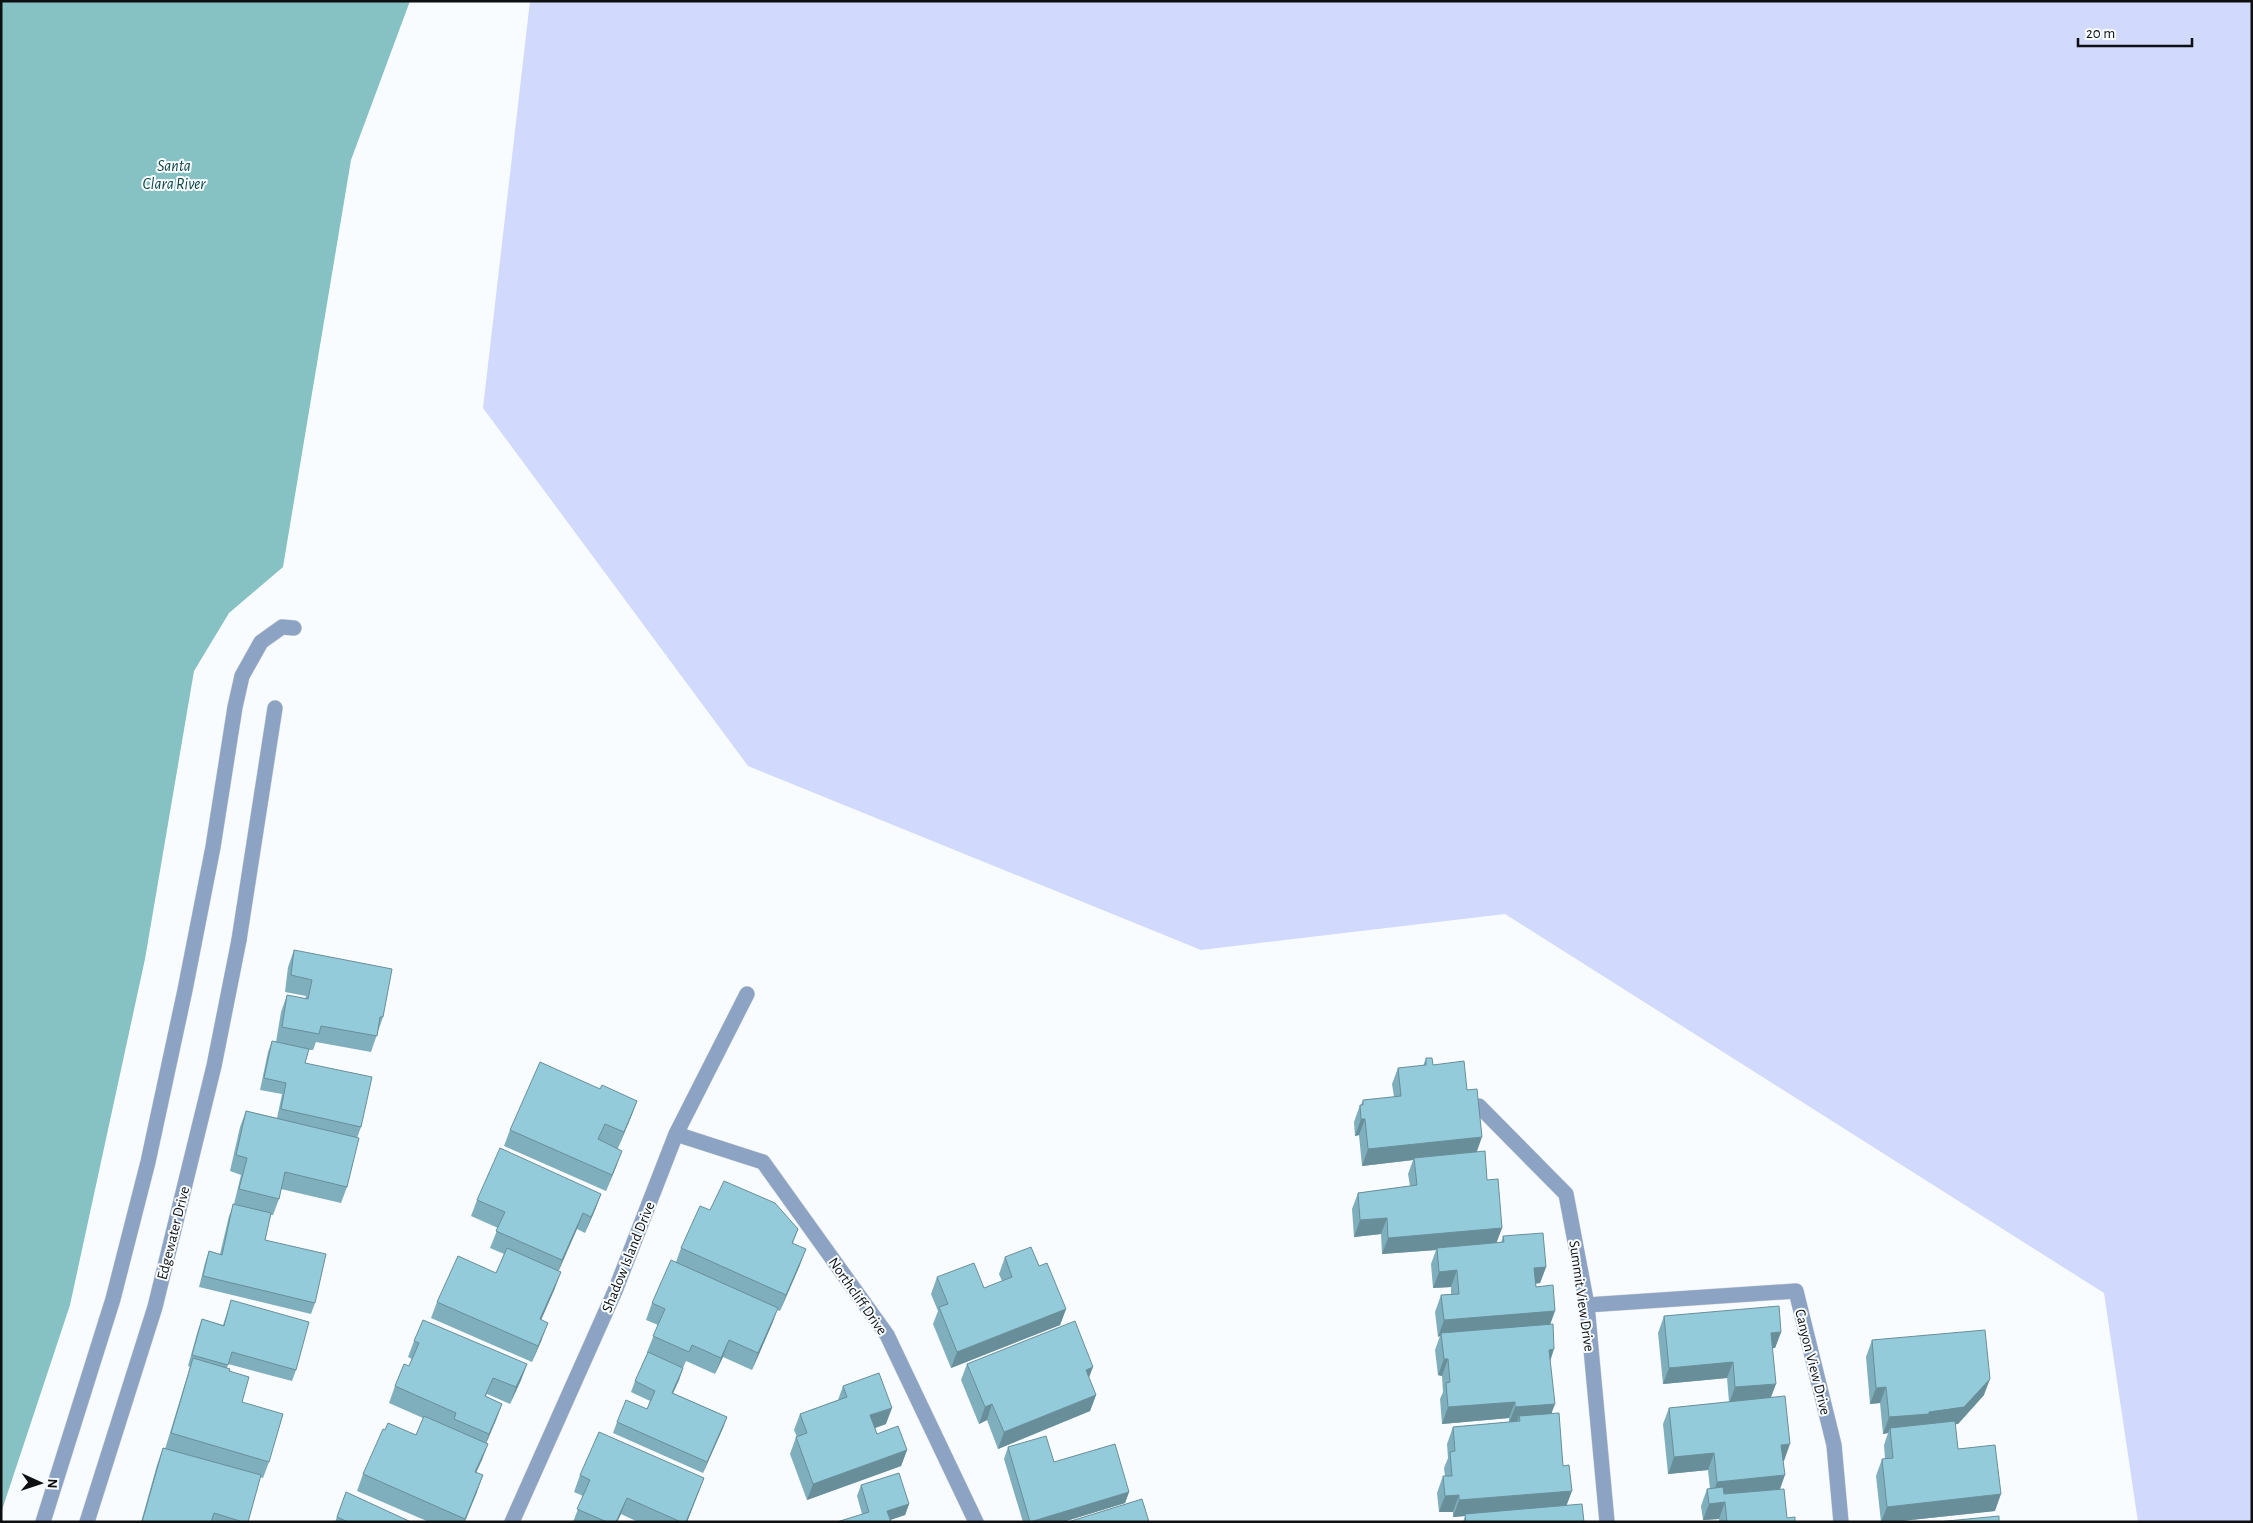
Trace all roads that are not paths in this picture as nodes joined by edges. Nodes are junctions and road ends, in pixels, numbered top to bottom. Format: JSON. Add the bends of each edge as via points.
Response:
{"nodes":[{"id":1,"x":294,"y":628,"type":"dead end"},
{"id":2,"x":275,"y":708,"type":"dead end"},
{"id":3,"x":747,"y":994,"type":"dead end"},
{"id":4,"x":1479,"y":1106,"type":"edge"},
{"id":5,"x":676,"y":1134,"type":"junction"},
{"id":6,"x":1586,"y":1305,"type":"junction"},
{"id":7,"x":43,"y":1522,"type":"edge"},
{"id":8,"x":87,"y":1522,"type":"edge"},
{"id":9,"x":512,"y":1522,"type":"edge"},
{"id":10,"x":976,"y":1522,"type":"edge"},
{"id":11,"x":1607,"y":1522,"type":"edge"},
{"id":12,"x":1841,"y":1522,"type":"edge"}],
"edges":[{"from":1,"to":7,"type":"street","via":[[282,627],[260,642],[242,676],[191,962],[148,1162],[113,1299]]},
{"from":2,"to":8,"type":"street","name":"Edgewater Drive","via":[[239,940],[214,1066],[155,1307]]},
{"from":3,"to":5,"type":"street","name":"Shadow Island Drive"},
{"from":4,"to":6,"type":"street","name":"Summit View Drive","via":[[1566,1194]]},
{"from":5,"to":9,"type":"street","name":"Shadow Island Drive","via":[[615,1291]]},
{"from":5,"to":10,"type":"street","name":"Northcliff Drive","via":[[763,1162],[886,1335]]},
{"from":6,"to":11,"type":"street","name":"Summit View Drive"},
{"from":6,"to":12,"type":"street","name":"Canyon View Drive","via":[[1796,1291],[1834,1445]]}]}
